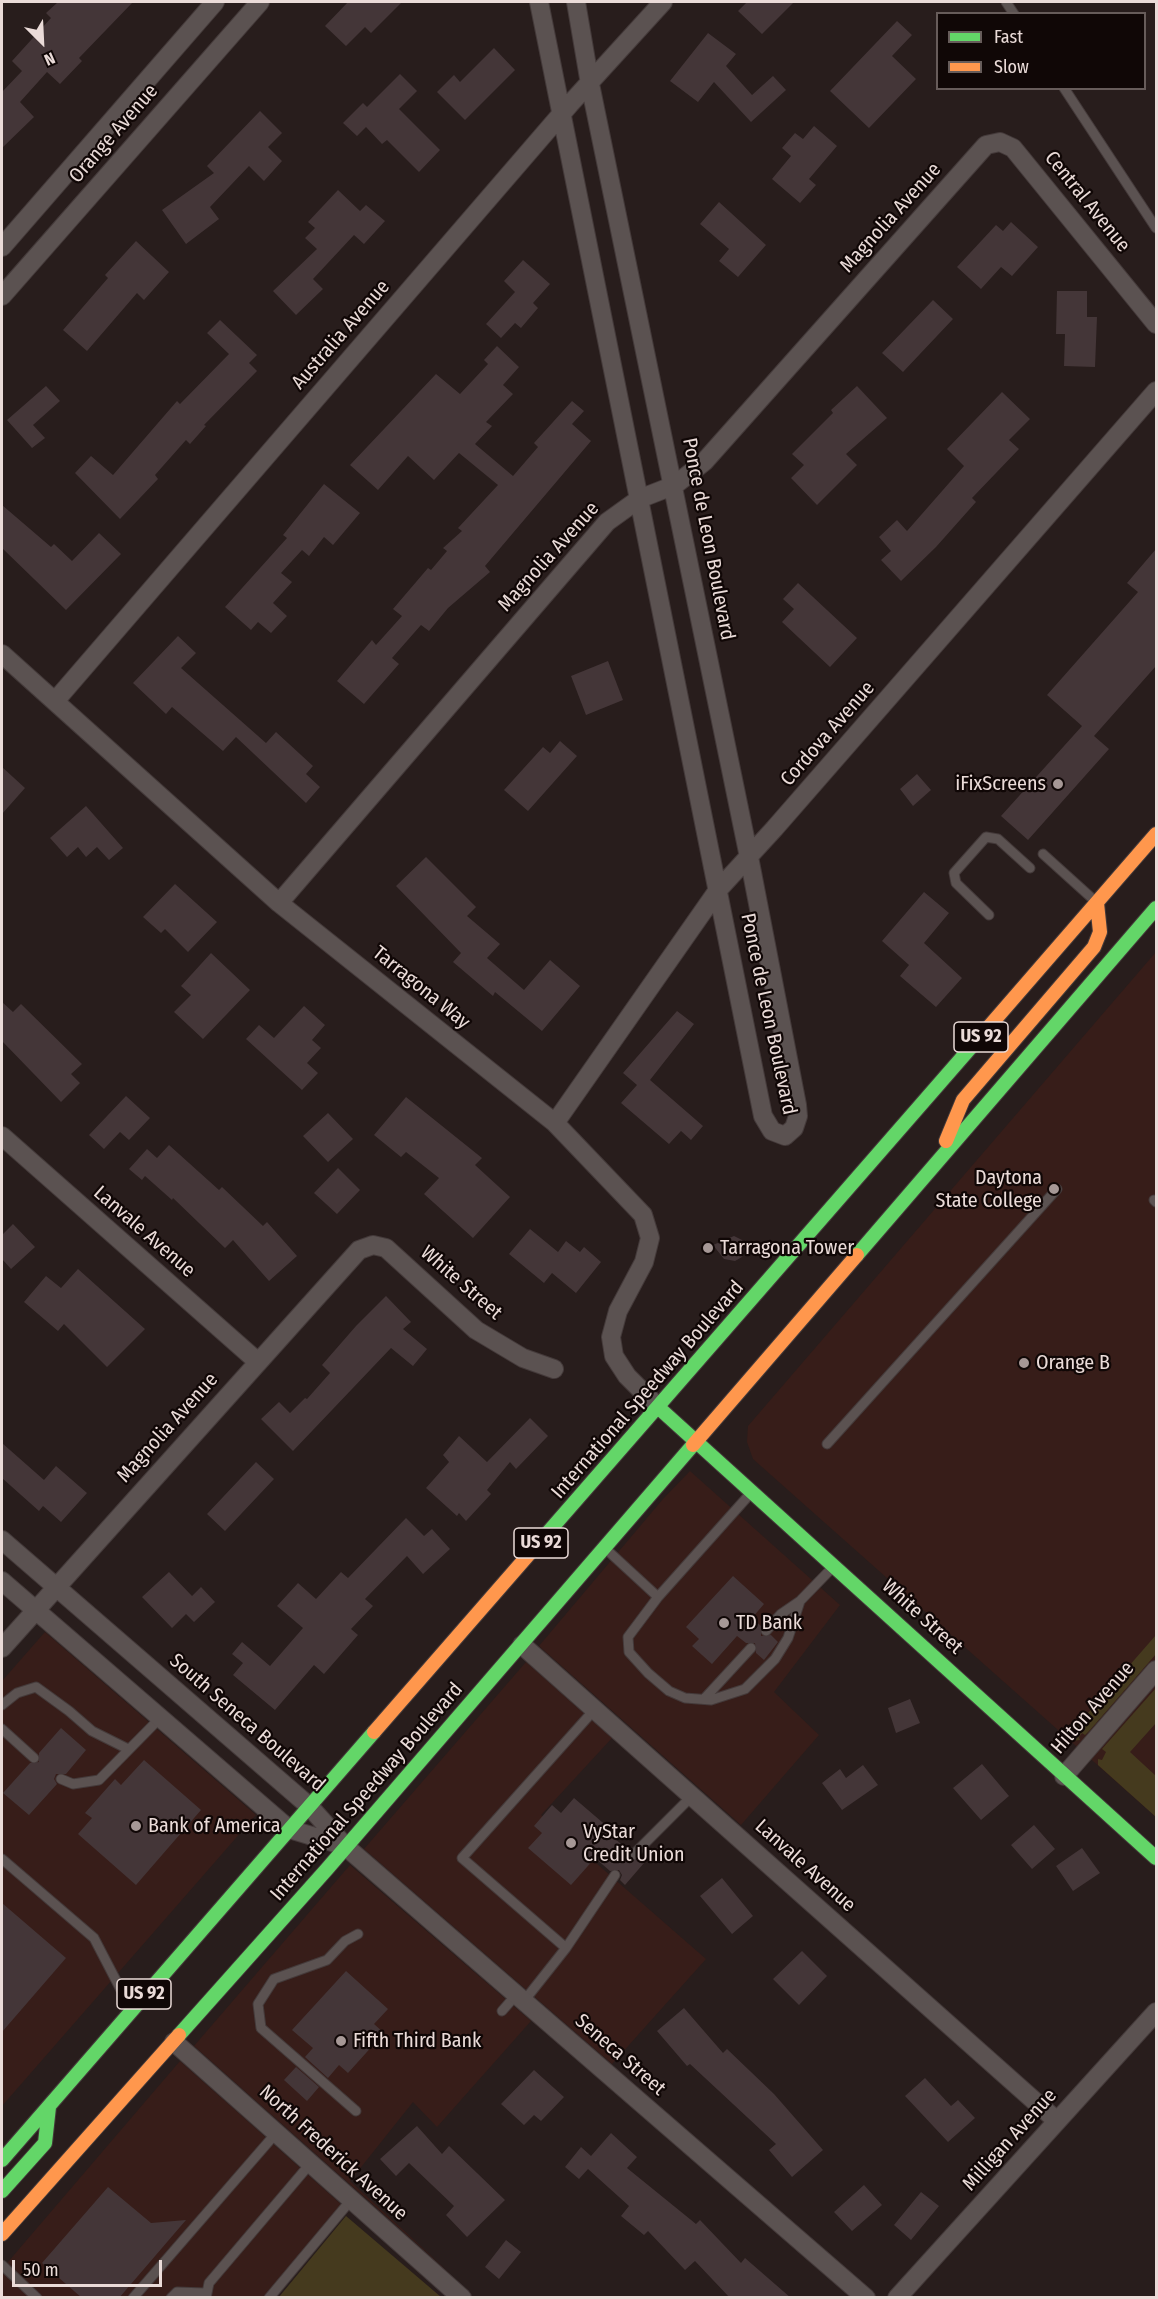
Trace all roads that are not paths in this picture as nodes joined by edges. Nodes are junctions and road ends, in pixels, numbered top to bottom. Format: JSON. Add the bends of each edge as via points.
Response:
{"nodes":[{"id":1,"x":215,"y":2,"type":"edge"},
{"id":2,"x":260,"y":2,"type":"edge"},
{"id":3,"x":539,"y":2,"type":"edge"},
{"id":4,"x":576,"y":2,"type":"edge"},
{"id":5,"x":663,"y":2,"type":"edge"},
{"id":6,"x":590,"y":84,"type":"junction"},
{"id":7,"x":1065,"y":90,"type":"edge"},
{"id":8,"x":116,"y":115,"type":"junction"},
{"id":9,"x":561,"y":115,"type":"junction"},
{"id":10,"x":142,"y":136,"type":"junction"},
{"id":11,"x":1000,"y":142,"type":"joint"},
{"id":12,"x":1156,"y":228,"type":"edge"},
{"id":13,"x":2,"y":247,"type":"edge"},
{"id":14,"x":2,"y":296,"type":"edge"},
{"id":15,"x":1156,"y":324,"type":"edge"},
{"id":16,"x":1156,"y":390,"type":"edge"},
{"id":17,"x":675,"y":485,"type":"junction"},
{"id":18,"x":639,"y":499,"type":"junction"},
{"id":19,"x":2,"y":654,"type":"edge"},
{"id":20,"x":56,"y":700,"type":"junction"},
{"id":21,"x":1156,"y":834,"type":"edge"},
{"id":22,"x":1043,"y":854,"type":"dead end"},
{"id":23,"x":749,"y":857,"type":"junction"},
{"id":24,"x":1030,"y":868,"type":"dead end"},
{"id":25,"x":718,"y":890,"type":"junction"},
{"id":26,"x":279,"y":903,"type":"junction"},
{"id":27,"x":1097,"y":903,"type":"junction"},
{"id":28,"x":1156,"y":908,"type":"edge"},
{"id":29,"x":989,"y":915,"type":"dead end"},
{"id":30,"x":555,"y":1123,"type":"junction"},
{"id":31,"x":2,"y":1137,"type":"edge"},
{"id":32,"x":942,"y":1158,"type":"junction"},
{"id":33,"x":1057,"y":1189,"type":"dead end"},
{"id":34,"x":373,"y":1245,"type":"joint"},
{"id":35,"x":258,"y":1362,"type":"junction"},
{"id":36,"x":554,"y":1369,"type":"dead end"},
{"id":37,"x":659,"y":1408,"type":"junction"},
{"id":38,"x":696,"y":1442,"type":"junction"},
{"id":39,"x":827,"y":1444,"type":"dead end"},
{"id":40,"x":752,"y":1493,"type":"junction"},
{"id":41,"x":2,"y":1540,"type":"edge"},
{"id":42,"x":605,"y":1548,"type":"junction"},
{"id":43,"x":833,"y":1567,"type":"junction"},
{"id":44,"x":2,"y":1581,"type":"edge"},
{"id":45,"x":56,"y":1587,"type":"junction"},
{"id":46,"x":658,"y":1597,"type":"junction"},
{"id":47,"x":800,"y":1601,"type":"junction"},
{"id":48,"x":35,"y":1610,"type":"junction"},
{"id":49,"x":766,"y":1631,"type":"dead end"},
{"id":50,"x":522,"y":1645,"type":"junction"},
{"id":51,"x":2,"y":1648,"type":"edge"},
{"id":52,"x":751,"y":1648,"type":"dead end"},
{"id":53,"x":1156,"y":1670,"type":"edge"},
{"id":54,"x":181,"y":1695,"type":"junction"},
{"id":55,"x":704,"y":1700,"type":"junction"},
{"id":56,"x":2,"y":1705,"type":"edge"},
{"id":57,"x":595,"y":1709,"type":"junction"},
{"id":58,"x":160,"y":1718,"type":"junction"},
{"id":59,"x":2,"y":1729,"type":"edge"},
{"id":60,"x":128,"y":1749,"type":"junction"},
{"id":61,"x":34,"y":1758,"type":"dead end"},
{"id":62,"x":1064,"y":1776,"type":"junction"},
{"id":63,"x":61,"y":1779,"type":"dead end"},
{"id":64,"x":692,"y":1796,"type":"junction"},
{"id":65,"x":309,"y":1806,"type":"junction"},
{"id":66,"x":289,"y":1829,"type":"junction"},
{"id":67,"x":345,"y":1846,"type":"junction"},
{"id":68,"x":633,"y":1855,"type":"dead end"},
{"id":69,"x":1156,"y":1858,"type":"edge"},
{"id":70,"x":2,"y":1859,"type":"edge"},
{"id":71,"x":615,"y":1875,"type":"dead end"},
{"id":72,"x":358,"y":1934,"type":"dead end"},
{"id":73,"x":566,"y":1947,"type":"junction"},
{"id":74,"x":520,"y":1998,"type":"junction"},
{"id":75,"x":136,"y":2003,"type":"junction"},
{"id":76,"x":502,"y":2011,"type":"dead end"},
{"id":77,"x":1156,"y":2012,"type":"edge"},
{"id":78,"x":174,"y":2042,"type":"junction"},
{"id":79,"x":49,"y":2107,"type":"junction"},
{"id":80,"x":356,"y":2111,"type":"dead end"},
{"id":81,"x":1057,"y":2121,"type":"junction"},
{"id":82,"x":277,"y":2132,"type":"junction"},
{"id":83,"x":2,"y":2160,"type":"edge"},
{"id":84,"x":310,"y":2164,"type":"junction"},
{"id":85,"x":2,"y":2192,"type":"edge"},
{"id":86,"x":351,"y":2200,"type":"junction"},
{"id":87,"x":2,"y":2234,"type":"edge"},
{"id":88,"x":2,"y":2265,"type":"edge"},
{"id":89,"x":206,"y":2295,"type":"edge"},
{"id":90,"x":37,"y":2298,"type":"edge"},
{"id":91,"x":133,"y":2298,"type":"edge"},
{"id":92,"x":171,"y":2298,"type":"edge"},
{"id":93,"x":270,"y":2298,"type":"edge"},
{"id":94,"x":462,"y":2298,"type":"edge"},
{"id":95,"x":866,"y":2298,"type":"edge"},
{"id":96,"x":897,"y":2298,"type":"edge"}],
"edges":[{"from":1,"to":8,"type":"street","name":"Orange Avenue"},
{"from":2,"to":10,"type":"street","name":"Orange Avenue"},
{"from":3,"to":9,"type":"street","name":"Ponce de Leon Boulevard"},
{"from":4,"to":6,"type":"street","name":"Ponce de Leon Boulevard"},
{"from":5,"to":6,"type":"street","name":"Australia Avenue"},
{"from":6,"to":9,"type":"street","name":"Australia Avenue"},
{"from":6,"to":17,"type":"street","name":"Ponce de Leon Boulevard"},
{"from":7,"to":12,"type":"lane"},
{"from":8,"to":10,"type":"street"},
{"from":8,"to":13,"type":"street","name":"Orange Avenue"},
{"from":9,"to":18,"type":"street","name":"Ponce de Leon Boulevard"},
{"from":9,"to":20,"type":"street","name":"Australia Avenue"},
{"from":10,"to":14,"type":"street","name":"Orange Avenue"},
{"from":11,"to":15,"type":"street","name":"Central Avenue","via":[[1013,147]]},
{"from":11,"to":17,"type":"street","name":"Magnolia Avenue","via":[[986,145],[704,462]]},
{"from":16,"to":23,"type":"street","name":"Cordova Avenue"},
{"from":17,"to":18,"type":"street","name":"Magnolia Avenue"},
{"from":17,"to":23,"type":"street","name":"Ponce de Leon Boulevard"},
{"from":18,"to":25,"type":"street","name":"Ponce de Leon Boulevard"},
{"from":18,"to":26,"type":"street","name":"Magnolia Avenue","via":[[607,522]]},
{"from":19,"to":20,"type":"street","name":"Tarragona Way"},
{"from":20,"to":26,"type":"street","name":"Tarragona Way"},
{"from":21,"to":27,"type":"main road","name":"International Speedway Boulevard","number":"US 92"},
{"from":22,"to":27,"type":"lane"},
{"from":23,"to":25,"type":"street","name":"Cordova Avenue"},
{"from":23,"to":25,"type":"street","name":"Ponce de Leon Boulevard","via":[[798,1116],[794,1128],[785,1136],[772,1131],[763,1116]]},
{"from":24,"to":29,"type":"lane","via":[[998,839],[986,837],[954,873],[956,883]]},
{"from":25,"to":30,"type":"street","name":"Cordova Avenue"},
{"from":26,"to":30,"type":"street","name":"Tarragona Way"},
{"from":27,"to":32,"type":"main road","via":[[1100,932],[1094,946],[963,1100]]},
{"from":27,"to":37,"type":"main road","name":"International Speedway Boulevard","number":"US 92"},
{"from":28,"to":32,"type":"main road","name":"International Speedway Boulevard","number":"US 92"},
{"from":30,"to":37,"type":"street","name":"Tarragona Way","via":[[644,1215],[649,1227],[644,1262],[618,1311],[611,1337],[614,1356],[627,1376]]},
{"from":31,"to":35,"type":"street","name":"Lanvale Avenue"},
{"from":32,"to":38,"type":"main road","name":"International Speedway Boulevard","number":"US 92"},
{"from":33,"to":39,"type":"lane"},
{"from":34,"to":35,"type":"street","name":"Magnolia Avenue","via":[[359,1250]]},
{"from":34,"to":36,"type":"street","name":"White Street","via":[[386,1248],[476,1330],[524,1358]]},
{"from":35,"to":45,"type":"street","name":"Magnolia Avenue"},
{"from":37,"to":38,"type":"main road","name":"White Street"},
{"from":37,"to":65,"type":"main road","name":"International Speedway Boulevard","number":"US 92"},
{"from":38,"to":40,"type":"main road","name":"White Street"},
{"from":38,"to":42,"type":"main road","name":"International Speedway Boulevard","number":"US 92"},
{"from":40,"to":43,"type":"main road","name":"White Street"},
{"from":40,"to":46,"type":"lane"},
{"from":41,"to":45,"type":"street","name":"South Seneca Boulevard"},
{"from":42,"to":46,"type":"lane"},
{"from":42,"to":50,"type":"main road","name":"International Speedway Boulevard","number":"US 92"},
{"from":43,"to":47,"type":"lane"},
{"from":43,"to":62,"type":"main road","name":"White Street"},
{"from":44,"to":48,"type":"street"},
{"from":45,"to":48,"type":"street","name":"Magnolia Avenue"},
{"from":45,"to":54,"type":"street","name":"South Seneca Boulevard"},
{"from":46,"to":55,"type":"lane","via":[[628,1637],[629,1652],[669,1691]]},
{"from":47,"to":49,"type":"lane"},
{"from":47,"to":55,"type":"lane","via":[[788,1638],[755,1682],[730,1695]]},
{"from":48,"to":51,"type":"street","name":"Magnolia Avenue"},
{"from":48,"to":58,"type":"street"},
{"from":50,"to":57,"type":"street","name":"Lanvale Avenue"},
{"from":50,"to":67,"type":"main road","name":"International Speedway Boulevard","number":"US 92"},
{"from":52,"to":55,"type":"lane"},
{"from":53,"to":62,"type":"street","name":"Hilton Avenue"},
{"from":54,"to":58,"type":"street"},
{"from":54,"to":65,"type":"street","name":"South Seneca Boulevard"},
{"from":56,"to":60,"type":"lane","via":[[16,1693],[36,1687],[92,1731]]},
{"from":57,"to":64,"type":"street","name":"Lanvale Avenue"},
{"from":57,"to":73,"type":"lane","via":[[462,1858]]},
{"from":58,"to":60,"type":"lane"},
{"from":58,"to":66,"type":"street"},
{"from":59,"to":61,"type":"lane"},
{"from":60,"to":63,"type":"lane","via":[[99,1780],[73,1784]]},
{"from":62,"to":69,"type":"main road","name":"White Street"},
{"from":64,"to":68,"type":"lane"},
{"from":64,"to":81,"type":"street","name":"Lanvale Avenue"},
{"from":65,"to":66,"type":"main road","name":"International Speedway Boulevard","number":"US 92"},
{"from":65,"to":67,"type":"street","name":"South Seneca Boulevard"},
{"from":66,"to":67,"type":"street"},
{"from":66,"to":75,"type":"main road","name":"International Speedway Boulevard","number":"US 92"},
{"from":67,"to":74,"type":"street","name":"Seneca Street"},
{"from":67,"to":78,"type":"main road","name":"International Speedway Boulevard","number":"US 92"},
{"from":70,"to":75,"type":"lane","via":[[94,1938],[121,1989]]},
{"from":71,"to":73,"type":"lane"},
{"from":72,"to":80,"type":"lane","via":[[327,1960],[274,1979],[258,2004],[261,2028]]},
{"from":73,"to":74,"type":"lane"},
{"from":74,"to":76,"type":"lane"},
{"from":74,"to":95,"type":"street","name":"Seneca Street"},
{"from":75,"to":79,"type":"main road","name":"International Speedway Boulevard","number":"US 92"},
{"from":77,"to":81,"type":"street","name":"Milligan Avenue"},
{"from":78,"to":82,"type":"street","name":"North Frederick Avenue"},
{"from":78,"to":87,"type":"main road","name":"International Speedway Boulevard","number":"US 92"},
{"from":79,"to":83,"type":"main road","name":"International Speedway Boulevard","number":"US 92"},
{"from":79,"to":85,"type":"main road","via":[[45,2143]]},
{"from":81,"to":96,"type":"street","name":"Milligan Avenue"},
{"from":82,"to":84,"type":"street","name":"North Frederick Avenue"},
{"from":82,"to":91,"type":"lane"},
{"from":84,"to":86,"type":"street","name":"North Frederick Avenue"},
{"from":84,"to":89,"type":"lane","via":[[209,2283]]},
{"from":86,"to":93,"type":"lane"},
{"from":86,"to":94,"type":"street","name":"North Frederick Avenue"},
{"from":88,"to":90,"type":"lane"},
{"from":89,"to":92,"type":"lane","via":[[177,2292]]}]}
